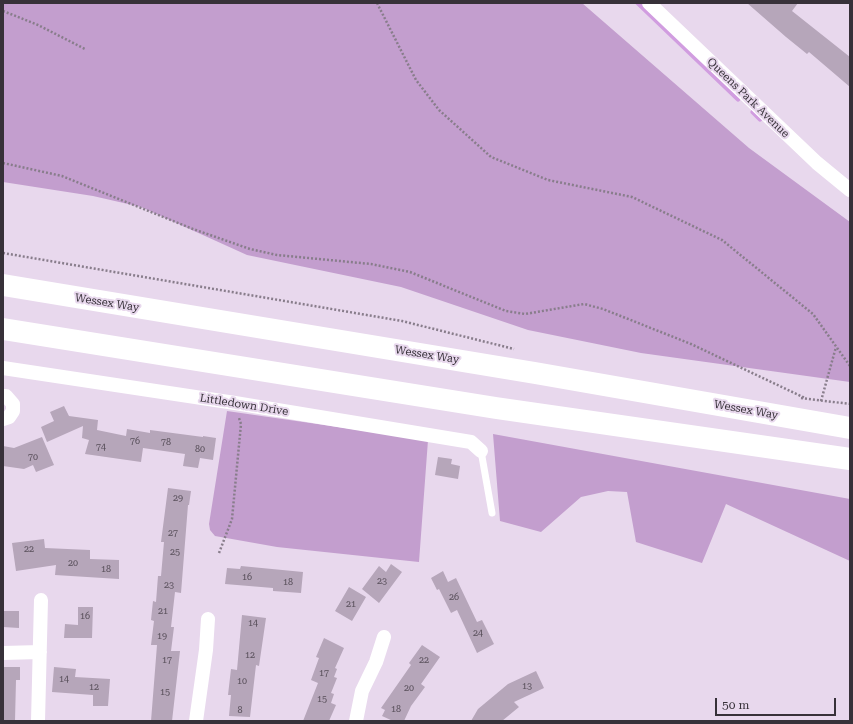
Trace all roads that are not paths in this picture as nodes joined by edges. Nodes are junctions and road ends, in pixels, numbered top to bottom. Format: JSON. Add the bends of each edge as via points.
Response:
{"nodes":[{"id":1,"x":649,"y":3,"type":"edge"},
{"id":2,"x":850,"y":190,"type":"edge"},
{"id":3,"x":3,"y":285,"type":"edge"},
{"id":4,"x":3,"y":329,"type":"edge"},
{"id":5,"x":3,"y":369,"type":"edge"},
{"id":6,"x":3,"y":396,"type":"edge"},
{"id":7,"x":3,"y":419,"type":"edge"},
{"id":8,"x":850,"y":428,"type":"edge"},
{"id":9,"x":481,"y":451,"type":"joint"},
{"id":10,"x":822,"y":455,"type":"junction"},
{"id":11,"x":850,"y":459,"type":"edge"},
{"id":12,"x":850,"y":463,"type":"edge"},
{"id":13,"x":492,"y":513,"type":"dead end"},
{"id":14,"x":41,"y":600,"type":"dead end"},
{"id":15,"x":208,"y":619,"type":"dead end"},
{"id":16,"x":384,"y":637,"type":"dead end"},
{"id":17,"x":40,"y":652,"type":"junction"},
{"id":18,"x":3,"y":653,"type":"edge"},
{"id":19,"x":38,"y":721,"type":"edge"},
{"id":20,"x":196,"y":721,"type":"edge"},
{"id":21,"x":356,"y":721,"type":"edge"}],
"edges":[{"from":1,"to":2,"type":"street","name":"Queens Park Avenue","via":[[817,163]]},
{"from":3,"to":8,"type":"highway","name":"Wessex Way"},
{"from":4,"to":10,"type":"highway","via":[[480,406]]},
{"from":5,"to":9,"type":"street","name":"Littledown Drive","via":[[235,403],[471,442]]},
{"from":6,"to":7,"type":"street","via":[[13,404],[13,411],[9,417]]},
{"from":9,"to":13,"type":"lane"},
{"from":10,"to":11,"type":"highway"},
{"from":10,"to":12,"type":"highway"},
{"from":14,"to":17,"type":"street"},
{"from":15,"to":20,"type":"street"},
{"from":16,"to":21,"type":"street","via":[[376,662],[362,691]]},
{"from":17,"to":18,"type":"street"},
{"from":17,"to":19,"type":"street"}]}
